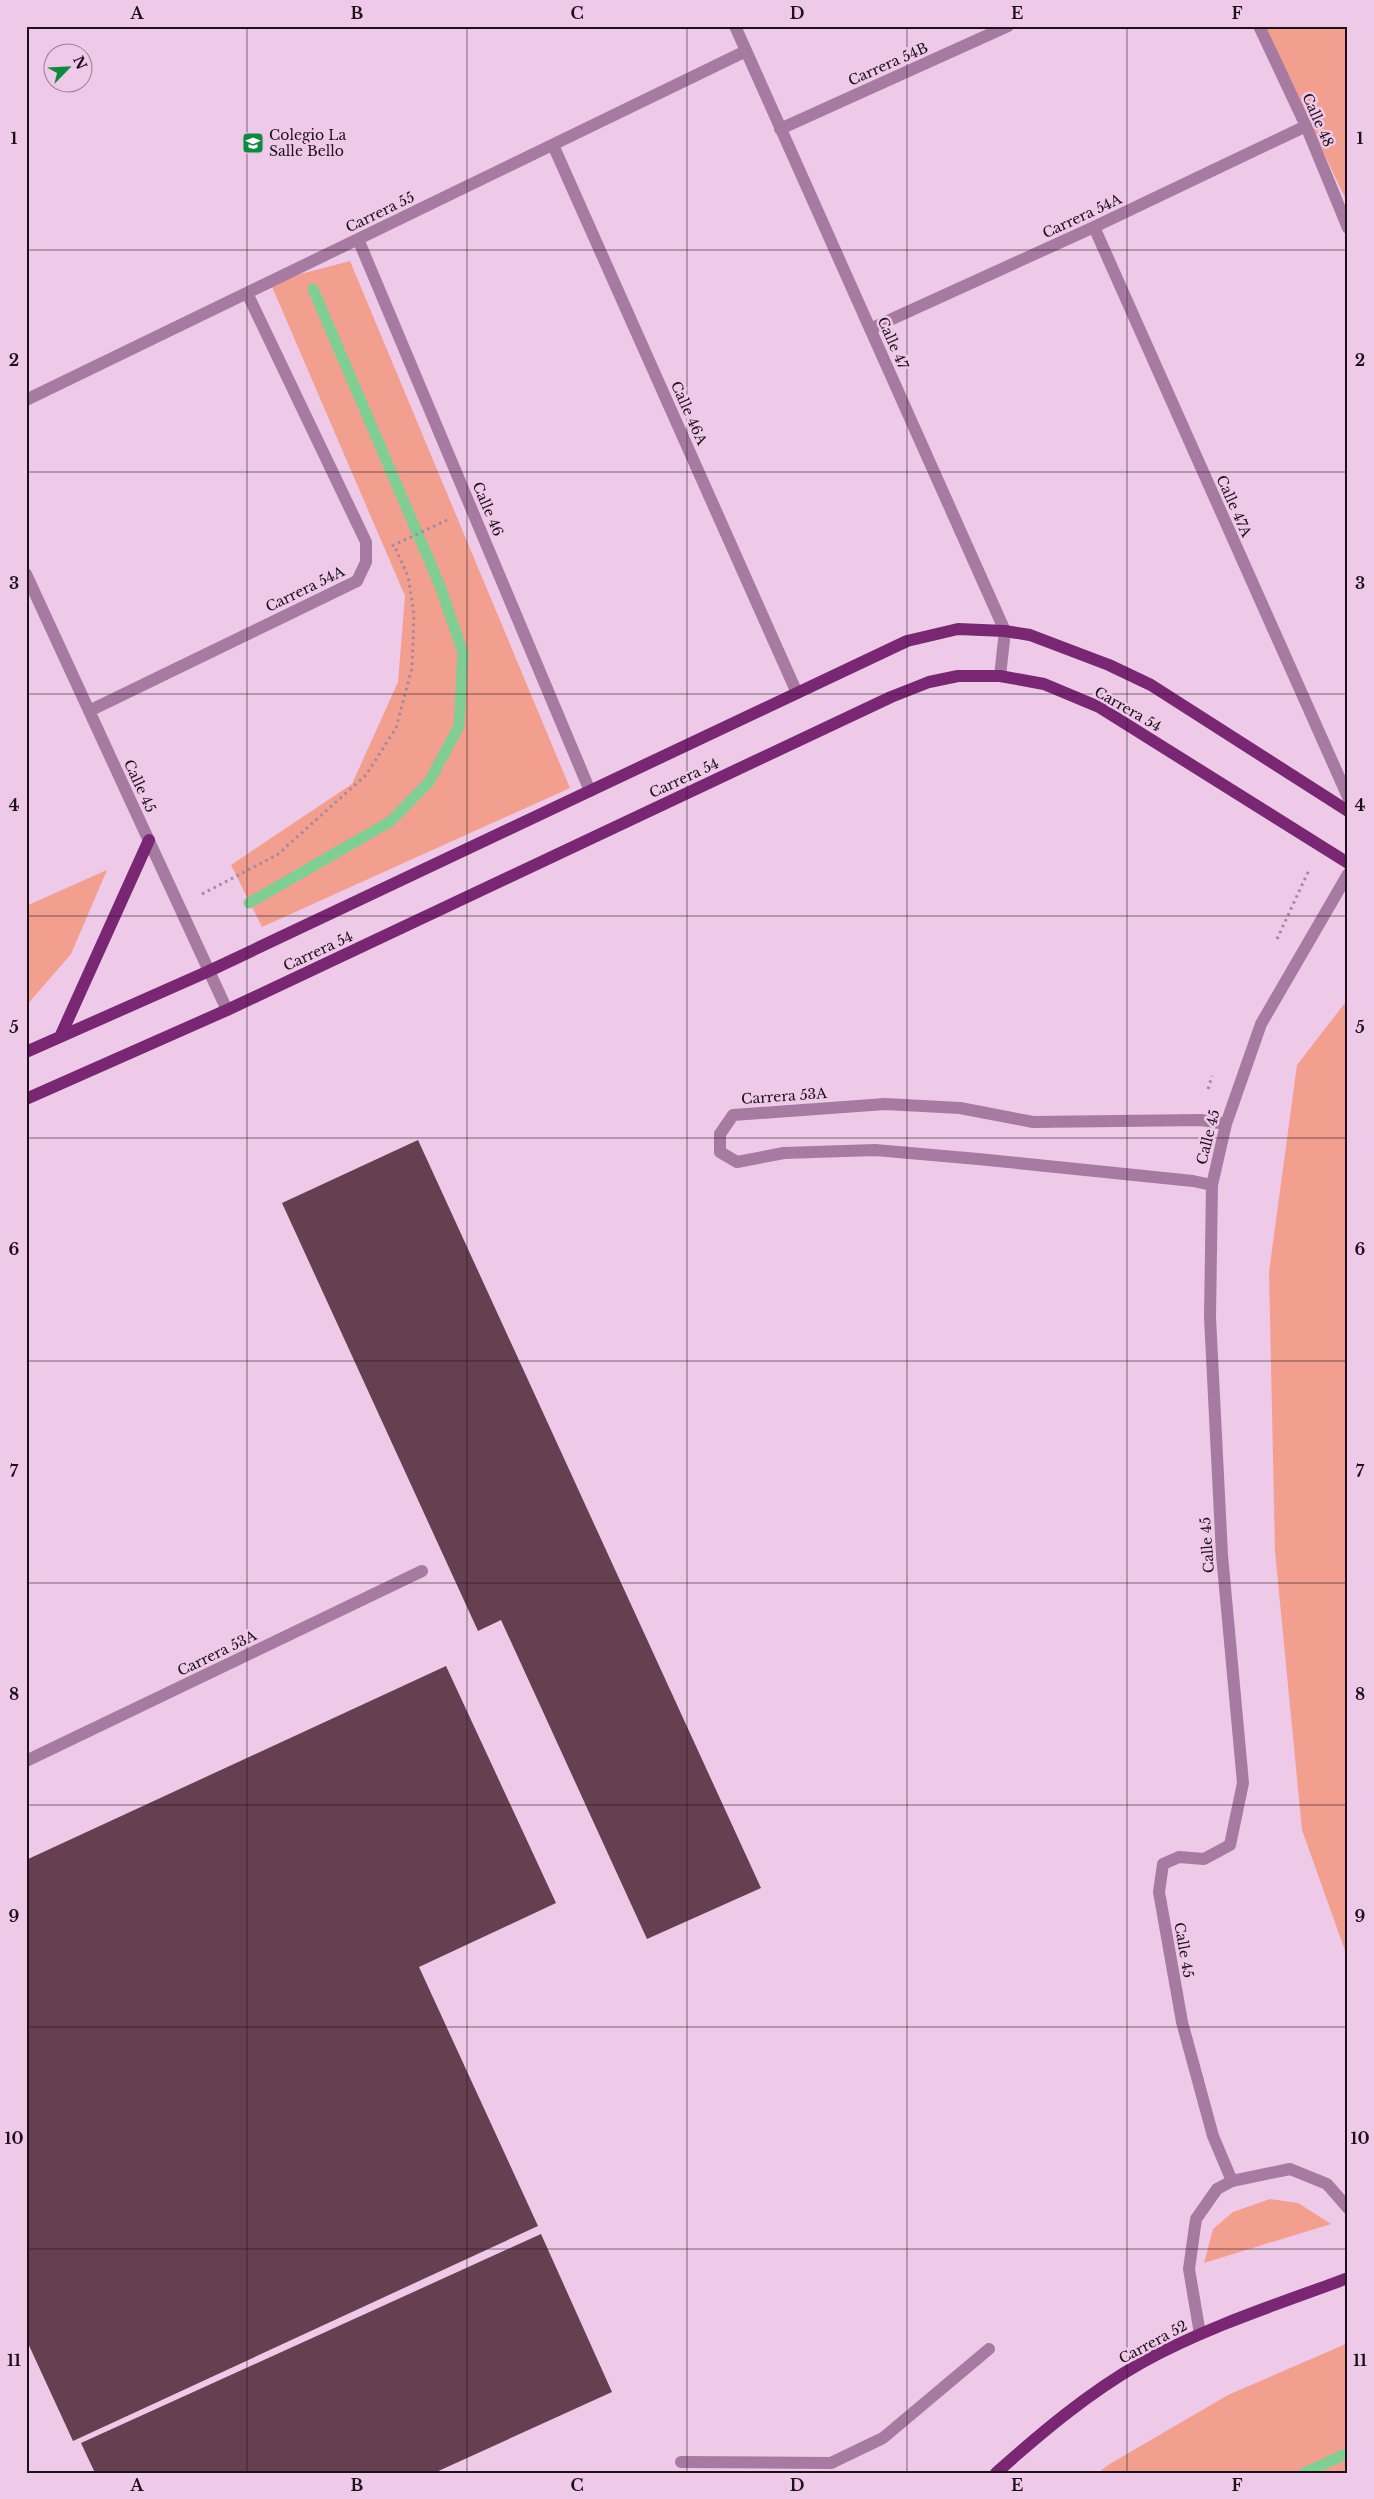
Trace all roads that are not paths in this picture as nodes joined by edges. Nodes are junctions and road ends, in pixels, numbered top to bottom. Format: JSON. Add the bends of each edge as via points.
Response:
{"nodes":[{"id":1,"x":735,"y":26,"type":"edge"},
{"id":2,"x":1008,"y":26,"type":"edge"},
{"id":3,"x":1259,"y":26,"type":"edge"},
{"id":4,"x":746,"y":51,"type":"junction"},
{"id":5,"x":1306,"y":126,"type":"junction"},
{"id":6,"x":780,"y":129,"type":"junction"},
{"id":7,"x":553,"y":145,"type":"junction"},
{"id":8,"x":1094,"y":228,"type":"junction"},
{"id":9,"x":1348,"y":228,"type":"edge"},
{"id":10,"x":358,"y":239,"type":"junction"},
{"id":11,"x":247,"y":293,"type":"junction"},
{"id":12,"x":870,"y":329,"type":"junction"},
{"id":13,"x":26,"y":400,"type":"edge"},
{"id":14,"x":26,"y":574,"type":"edge"},
{"id":15,"x":1005,"y":630,"type":"junction"},
{"id":16,"x":1000,"y":676,"type":"junction"},
{"id":17,"x":796,"y":693,"type":"junction"},
{"id":18,"x":89,"y":711,"type":"junction"},
{"id":19,"x":1343,"y":774,"type":"edge"},
{"id":20,"x":590,"y":791,"type":"junction"},
{"id":21,"x":1348,"y":797,"type":"edge"},
{"id":22,"x":1348,"y":811,"type":"edge"},
{"id":23,"x":149,"y":840,"type":"junction"},
{"id":24,"x":1348,"y":863,"type":"edge"},
{"id":25,"x":1348,"y":874,"type":"edge"},
{"id":26,"x":209,"y":971,"type":"junction"},
{"id":27,"x":227,"y":1010,"type":"junction"},
{"id":28,"x":60,"y":1036,"type":"junction"},
{"id":29,"x":26,"y":1052,"type":"edge"},
{"id":30,"x":26,"y":1099,"type":"edge"},
{"id":31,"x":1226,"y":1124,"type":"junction"},
{"id":32,"x":1212,"y":1186,"type":"junction"},
{"id":33,"x":422,"y":1571,"type":"dead end"},
{"id":34,"x":26,"y":1762,"type":"edge"},
{"id":35,"x":1232,"y":2180,"type":"junction"},
{"id":36,"x":1348,"y":2208,"type":"edge"},
{"id":37,"x":1348,"y":2278,"type":"edge"},
{"id":38,"x":1200,"y":2334,"type":"junction"},
{"id":39,"x":989,"y":2349,"type":"dead end"},
{"id":40,"x":681,"y":2462,"type":"dead end"},
{"id":41,"x":996,"y":2473,"type":"edge"}],
"edges":[{"from":1,"to":4,"type":"street","name":"Calle 47"},
{"from":2,"to":6,"type":"street","name":"Carrera 54B"},
{"from":3,"to":5,"type":"street","name":"Calle 48"},
{"from":4,"to":6,"type":"street","name":"Calle 47"},
{"from":4,"to":7,"type":"street","name":"Carrera 55"},
{"from":5,"to":8,"type":"street","name":"Carrera 54A"},
{"from":5,"to":9,"type":"street","name":"Calle 48"},
{"from":6,"to":12,"type":"street","name":"Calle 47"},
{"from":7,"to":10,"type":"street","name":"Carrera 55"},
{"from":7,"to":17,"type":"street","name":"Calle 46A"},
{"from":8,"to":12,"type":"street","name":"Carrera 54A"},
{"from":8,"to":19,"type":"street","name":"Calle 47A"},
{"from":10,"to":11,"type":"street","name":"Carrera 55"},
{"from":10,"to":20,"type":"street","name":"Calle 46"},
{"from":11,"to":13,"type":"street","name":"Carrera 55"},
{"from":11,"to":18,"type":"street","name":"Carrera 54A","via":[[366,542],[366,562],[358,581]]},
{"from":12,"to":15,"type":"street","name":"Calle 47"},
{"from":14,"to":18,"type":"street","name":"Calle 45"},
{"from":15,"to":16,"type":"street"},
{"from":15,"to":17,"type":"main road","name":"Carrera 54","via":[[958,629],[907,641]]},
{"from":15,"to":22,"type":"main road","name":"Carrera 54","via":[[1030,635],[1151,685]]},
{"from":16,"to":24,"type":"main road","name":"Carrera 54","via":[[1044,684],[1099,707]]},
{"from":16,"to":27,"type":"main road","name":"Carrera 54","via":[[958,676],[929,682],[891,697]]},
{"from":17,"to":20,"type":"main road","name":"Carrera 54"},
{"from":18,"to":23,"type":"street","name":"Calle 45"},
{"from":19,"to":21,"type":"street","name":"Calle 47A"},
{"from":20,"to":26,"type":"main road","name":"Carrera 54"},
{"from":23,"to":26,"type":"street","name":"Calle 45"},
{"from":23,"to":28,"type":"main road"},
{"from":25,"to":31,"type":"street","name":"Calle 45","via":[[1261,1024]]},
{"from":26,"to":27,"type":"street","name":"Calle 45"},
{"from":26,"to":28,"type":"main road","name":"Carrera 54"},
{"from":27,"to":30,"type":"main road","name":"Carrera 54"},
{"from":28,"to":29,"type":"main road","name":"Carrera 54"},
{"from":31,"to":32,"type":"street","name":"Calle 45"},
{"from":31,"to":32,"type":"street","name":"Carrera 53A","via":[[1201,1120],[1033,1122],[960,1108],[885,1104],[733,1115],[720,1134],[720,1152],[737,1162],[784,1153],[875,1150],[978,1158],[1183,1180]]},
{"from":32,"to":35,"type":"street","name":"Calle 45","via":[[1210,1317],[1222,1556],[1243,1783],[1230,1845],[1204,1859],[1179,1857],[1163,1864],[1158,1892],[1182,2022],[1213,2136]]},
{"from":33,"to":34,"type":"street","name":"Carrera 53A"},
{"from":35,"to":36,"type":"street","via":[[1290,2169],[1326,2184]]},
{"from":35,"to":38,"type":"street","via":[[1216,2189],[1196,2219],[1189,2269]]},
{"from":37,"to":38,"type":"main road","name":"Carrera 52"},
{"from":38,"to":41,"type":"main road","name":"Carrera 52","via":[[1141,2364],[1083,2400]]},
{"from":39,"to":40,"type":"street","via":[[883,2438],[831,2463]]}]}
